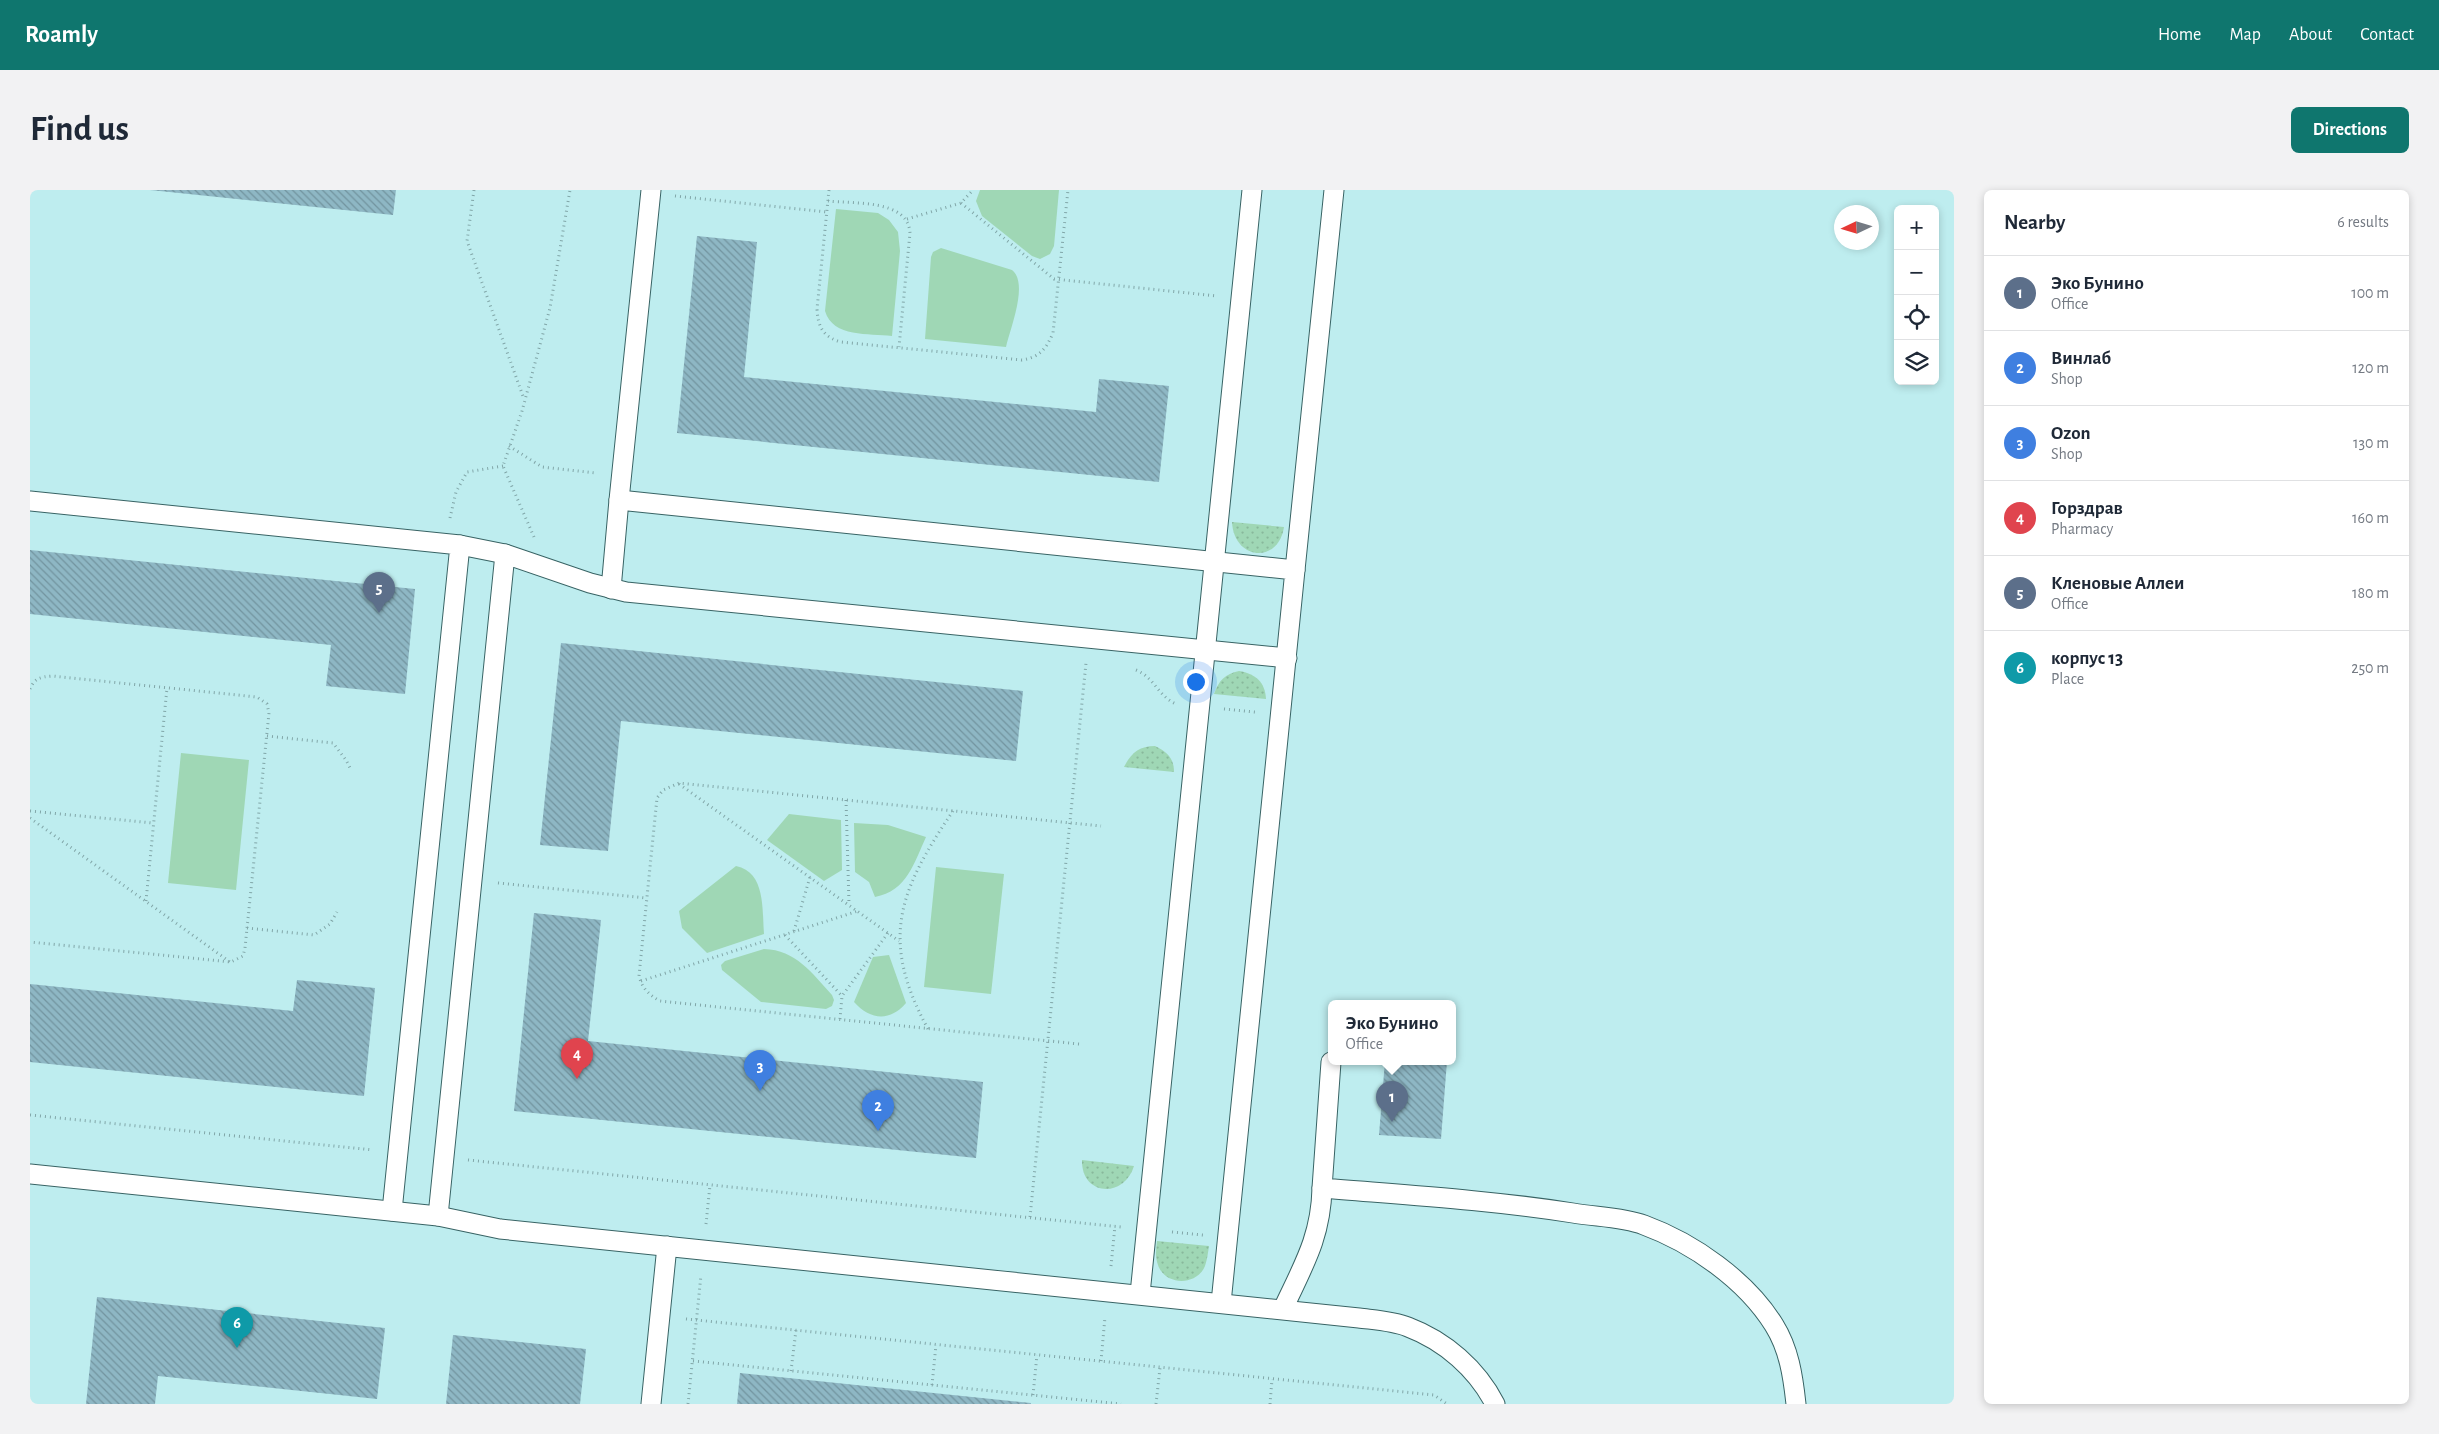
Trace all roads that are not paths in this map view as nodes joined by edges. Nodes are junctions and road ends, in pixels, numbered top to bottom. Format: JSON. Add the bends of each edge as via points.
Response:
{"nodes":[{"id":1,"x":1252,"y":190,"type":"edge"},
{"id":2,"x":1334,"y":190,"type":"edge"},
{"id":3,"x":651,"y":192,"type":"edge"},
{"id":4,"x":619,"y":500,"type":"junction"},
{"id":5,"x":30,"y":501,"type":"edge"},
{"id":6,"x":452,"y":544,"type":"junction"},
{"id":7,"x":505,"y":554,"type":"junction"},
{"id":8,"x":1214,"y":561,"type":"junction"},
{"id":9,"x":1295,"y":570,"type":"junction"},
{"id":10,"x":611,"y":589,"type":"junction"},
{"id":11,"x":1206,"y":650,"type":"junction"},
{"id":12,"x":1286,"y":658,"type":"junction"},
{"id":13,"x":1331,"y":1065,"type":"edge"},
{"id":14,"x":30,"y":1174,"type":"edge"},
{"id":15,"x":1322,"y":1188,"type":"junction"},
{"id":16,"x":392,"y":1211,"type":"junction"},
{"id":17,"x":438,"y":1216,"type":"junction"},
{"id":18,"x":667,"y":1246,"type":"junction"},
{"id":19,"x":1140,"y":1294,"type":"junction"},
{"id":20,"x":1221,"y":1303,"type":"junction"},
{"id":21,"x":1283,"y":1309,"type":"junction"},
{"id":22,"x":651,"y":1404,"type":"edge"},
{"id":23,"x":1495,"y":1404,"type":"edge"},
{"id":24,"x":1796,"y":1404,"type":"edge"}],
"edges":[{"from":1,"to":8,"type":"lane"},
{"from":2,"to":9,"type":"lane"},
{"from":3,"to":4,"type":"lane"},
{"from":4,"to":8,"type":"lane"},
{"from":4,"to":10,"type":"lane"},
{"from":5,"to":6,"type":"lane"},
{"from":6,"to":7,"type":"lane"},
{"from":6,"to":16,"type":"lane"},
{"from":7,"to":10,"type":"lane"},
{"from":7,"to":17,"type":"lane"},
{"from":8,"to":9,"type":"lane"},
{"from":8,"to":11,"type":"lane"},
{"from":9,"to":12,"type":"lane"},
{"from":10,"to":11,"type":"lane"},
{"from":11,"to":12,"type":"lane"},
{"from":11,"to":19,"type":"lane"},
{"from":12,"to":20,"type":"lane"},
{"from":13,"to":15,"type":"lane"},
{"from":14,"to":16,"type":"lane"},
{"from":15,"to":21,"type":"lane","via":[[1320,1221],[1314,1242]]},
{"from":15,"to":24,"type":"lane","via":[[1509,1203],[1642,1224],[1675,1237],[1703,1254],[1756,1300],[1774,1325],[1786,1350]]},
{"from":16,"to":17,"type":"lane"},
{"from":17,"to":18,"type":"lane","via":[[500,1229]]},
{"from":18,"to":19,"type":"lane"},
{"from":18,"to":22,"type":"lane"},
{"from":19,"to":20,"type":"lane"},
{"from":20,"to":21,"type":"lane"},
{"from":21,"to":23,"type":"lane","via":[[1406,1326],[1434,1339],[1464,1361]]}]}
